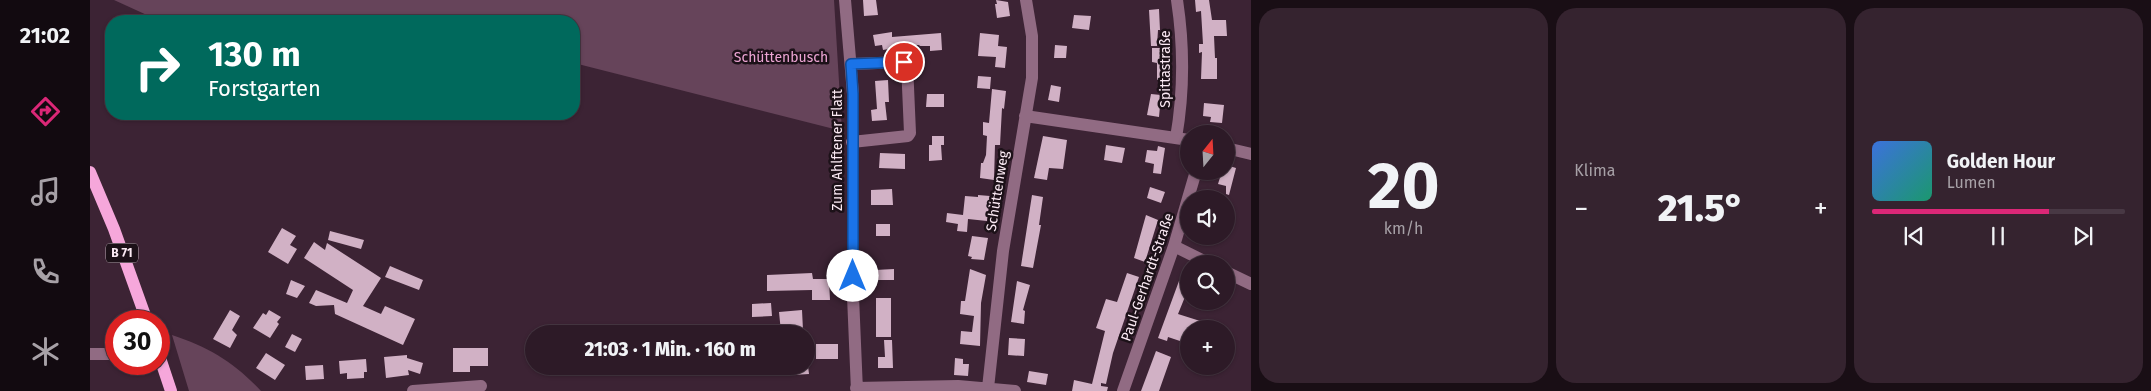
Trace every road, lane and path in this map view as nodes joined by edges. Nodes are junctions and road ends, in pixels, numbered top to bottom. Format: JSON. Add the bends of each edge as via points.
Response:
{"nodes":[{"id":1,"x":844,"y":0,"type":"edge"},
{"id":2,"x":1026,"y":0,"type":"edge"},
{"id":3,"x":1177,"y":0,"type":"edge"},
{"id":4,"x":851,"y":64,"type":"junction"},
{"id":5,"x":1025,"y":116,"type":"junction"},
{"id":6,"x":1183,"y":125,"type":"edge"},
{"id":7,"x":1180,"y":139,"type":"edge"},
{"id":8,"x":852,"y":142,"type":"junction"},
{"id":9,"x":1235,"y":150,"type":"edge"},
{"id":10,"x":1251,"y":154,"type":"edge"},
{"id":11,"x":90,"y":172,"type":"edge"},
{"id":12,"x":1193,"y":180,"type":"edge"},
{"id":13,"x":1174,"y":246,"type":"junction"},
{"id":14,"x":1192,"y":255,"type":"edge"},
{"id":15,"x":1235,"y":276,"type":"edge"},
{"id":16,"x":1251,"y":284,"type":"edge"},
{"id":17,"x":142,"y":310,"type":"edge"},
{"id":18,"x":90,"y":354,"type":"edge"},
{"id":19,"x":105,"y":354,"type":"edge"},
{"id":20,"x":166,"y":375,"type":"edge"},
{"id":21,"x":481,"y":386,"type":"dead end"},
{"id":22,"x":988,"y":388,"type":"junction"},
{"id":23,"x":857,"y":389,"type":"edge"},
{"id":24,"x":428,"y":390,"type":"edge"},
{"id":25,"x":171,"y":391,"type":"edge"},
{"id":26,"x":413,"y":391,"type":"edge"},
{"id":27,"x":1015,"y":391,"type":"edge"},
{"id":28,"x":1123,"y":391,"type":"edge"}],
"edges":[{"from":1,"to":4,"type":"street","name":"Zum Ahlftener Flatt"},
{"from":2,"to":5,"type":"street","name":"Schüttenweg","via":[[1033,55]]},
{"from":3,"to":6,"type":"street","name":"Spittastraße","via":[[1182,46]]},
{"from":4,"to":8,"type":"street","name":"Zum Ahlftener Flatt"},
{"from":4,"to":8,"type":"street","via":[[907,64],[910,133],[908,136]]},
{"from":5,"to":7,"type":"street"},
{"from":5,"to":22,"type":"street","name":"Schüttenweg","via":[[1003,251]]},
{"from":8,"to":23,"type":"street","name":"Zum Ahlftener Flatt"},
{"from":9,"to":10,"type":"street"},
{"from":11,"to":17,"type":"main road","number":"B 71"},
{"from":12,"to":13,"type":"street","name":"Paul-Gerhardt-Straße"},
{"from":13,"to":14,"type":"street"},
{"from":13,"to":28,"type":"street","name":"Paul-Gerhardt-Straße"},
{"from":15,"to":16,"type":"street"},
{"from":18,"to":19,"type":"street"},
{"from":20,"to":25,"type":"main road"},
{"from":21,"to":24,"type":"street"},
{"from":22,"to":23,"type":"street"},
{"from":22,"to":27,"type":"street"},
{"from":24,"to":26,"type":"street"}]}
